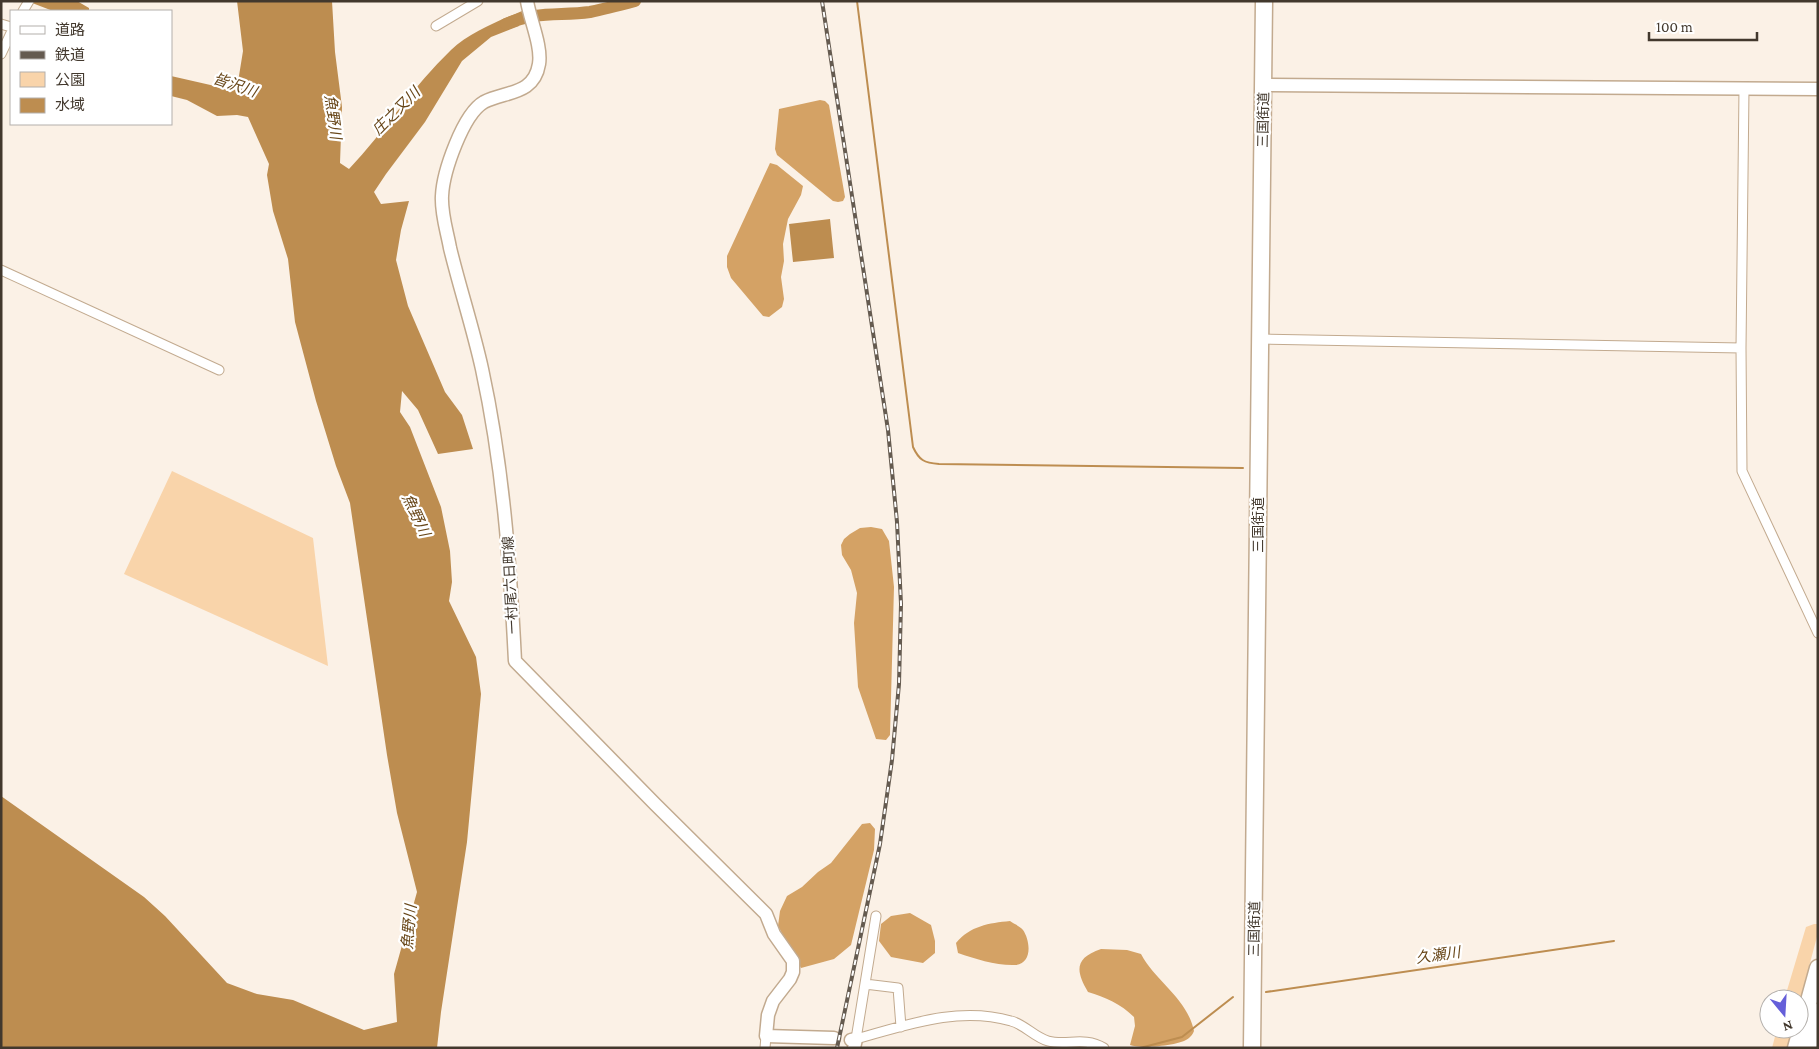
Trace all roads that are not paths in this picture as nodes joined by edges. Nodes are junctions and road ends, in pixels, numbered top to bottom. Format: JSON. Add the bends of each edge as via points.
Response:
{"nodes":[{"id":1,"x":478,"y":1,"type":"edge"},
{"id":2,"x":1264,"y":1,"type":"edge"},
{"id":3,"x":528,"y":4,"type":"edge"},
{"id":4,"x":436,"y":26,"type":"dead end"},
{"id":5,"x":10,"y":35,"type":"edge"},
{"id":6,"x":1,"y":54,"type":"edge"},
{"id":7,"x":1263,"y":85,"type":"junction"},
{"id":8,"x":1744,"y":89,"type":"junction"},
{"id":9,"x":1818,"y":89,"type":"edge"},
{"id":10,"x":1,"y":270,"type":"edge"},
{"id":11,"x":1260,"y":339,"type":"junction"},
{"id":12,"x":1741,"y":348,"type":"junction"},
{"id":13,"x":218,"y":370,"type":"dead end"},
{"id":14,"x":1818,"y":633,"type":"edge"},
{"id":15,"x":876,"y":916,"type":"dead end"},
{"id":16,"x":1818,"y":968,"type":"edge"},
{"id":17,"x":865,"y":984,"type":"junction"},
{"id":18,"x":1818,"y":1012,"type":"edge"},
{"id":19,"x":901,"y":1027,"type":"junction"},
{"id":20,"x":834,"y":1038,"type":"dead end"},
{"id":21,"x":765,"y":1042,"type":"edge"},
{"id":22,"x":854,"y":1042,"type":"edge"},
{"id":23,"x":1062,"y":1044,"type":"edge"},
{"id":24,"x":1104,"y":1048,"type":"edge"},
{"id":25,"x":1252,"y":1048,"type":"edge"},
{"id":26,"x":1796,"y":1048,"type":"edge"},
{"id":27,"x":1808,"y":1048,"type":"edge"}],
"edges":[{"from":1,"to":4,"type":"street"},
{"from":2,"to":7,"type":"highway","name":"三国街道"},
{"from":3,"to":21,"type":"main road","name":"一村尾六日町線","via":[[540,63],[535,77],[526,88],[484,103],[466,120],[445,176],[442,196],[456,274],[481,367],[502,480],[515,661],[766,914],[774,934],[793,961],[793,972],[773,1001]]},
{"from":5,"to":6,"type":"street"},
{"from":7,"to":8,"type":"main road"},
{"from":7,"to":11,"type":"highway","name":"三国街道"},
{"from":8,"to":9,"type":"main road"},
{"from":8,"to":12,"type":"street"},
{"from":10,"to":13,"type":"street"},
{"from":11,"to":12,"type":"street"},
{"from":11,"to":25,"type":"highway","name":"三国街道"},
{"from":12,"to":14,"type":"street","via":[[1742,471]]},
{"from":15,"to":17,"type":"street"},
{"from":16,"to":26,"type":"highway"},
{"from":17,"to":19,"type":"street","via":[[898,988]]},
{"from":17,"to":22,"type":"street"},
{"from":18,"to":27,"type":"highway"},
{"from":19,"to":22,"type":"street"},
{"from":19,"to":23,"type":"street","via":[[947,1016],[972,1014],[1014,1021],[1048,1041]]},
{"from":20,"to":21,"type":"main road","name":"一村尾六日町線"},
{"from":23,"to":24,"type":"street","via":[[1087,1041]]}]}
